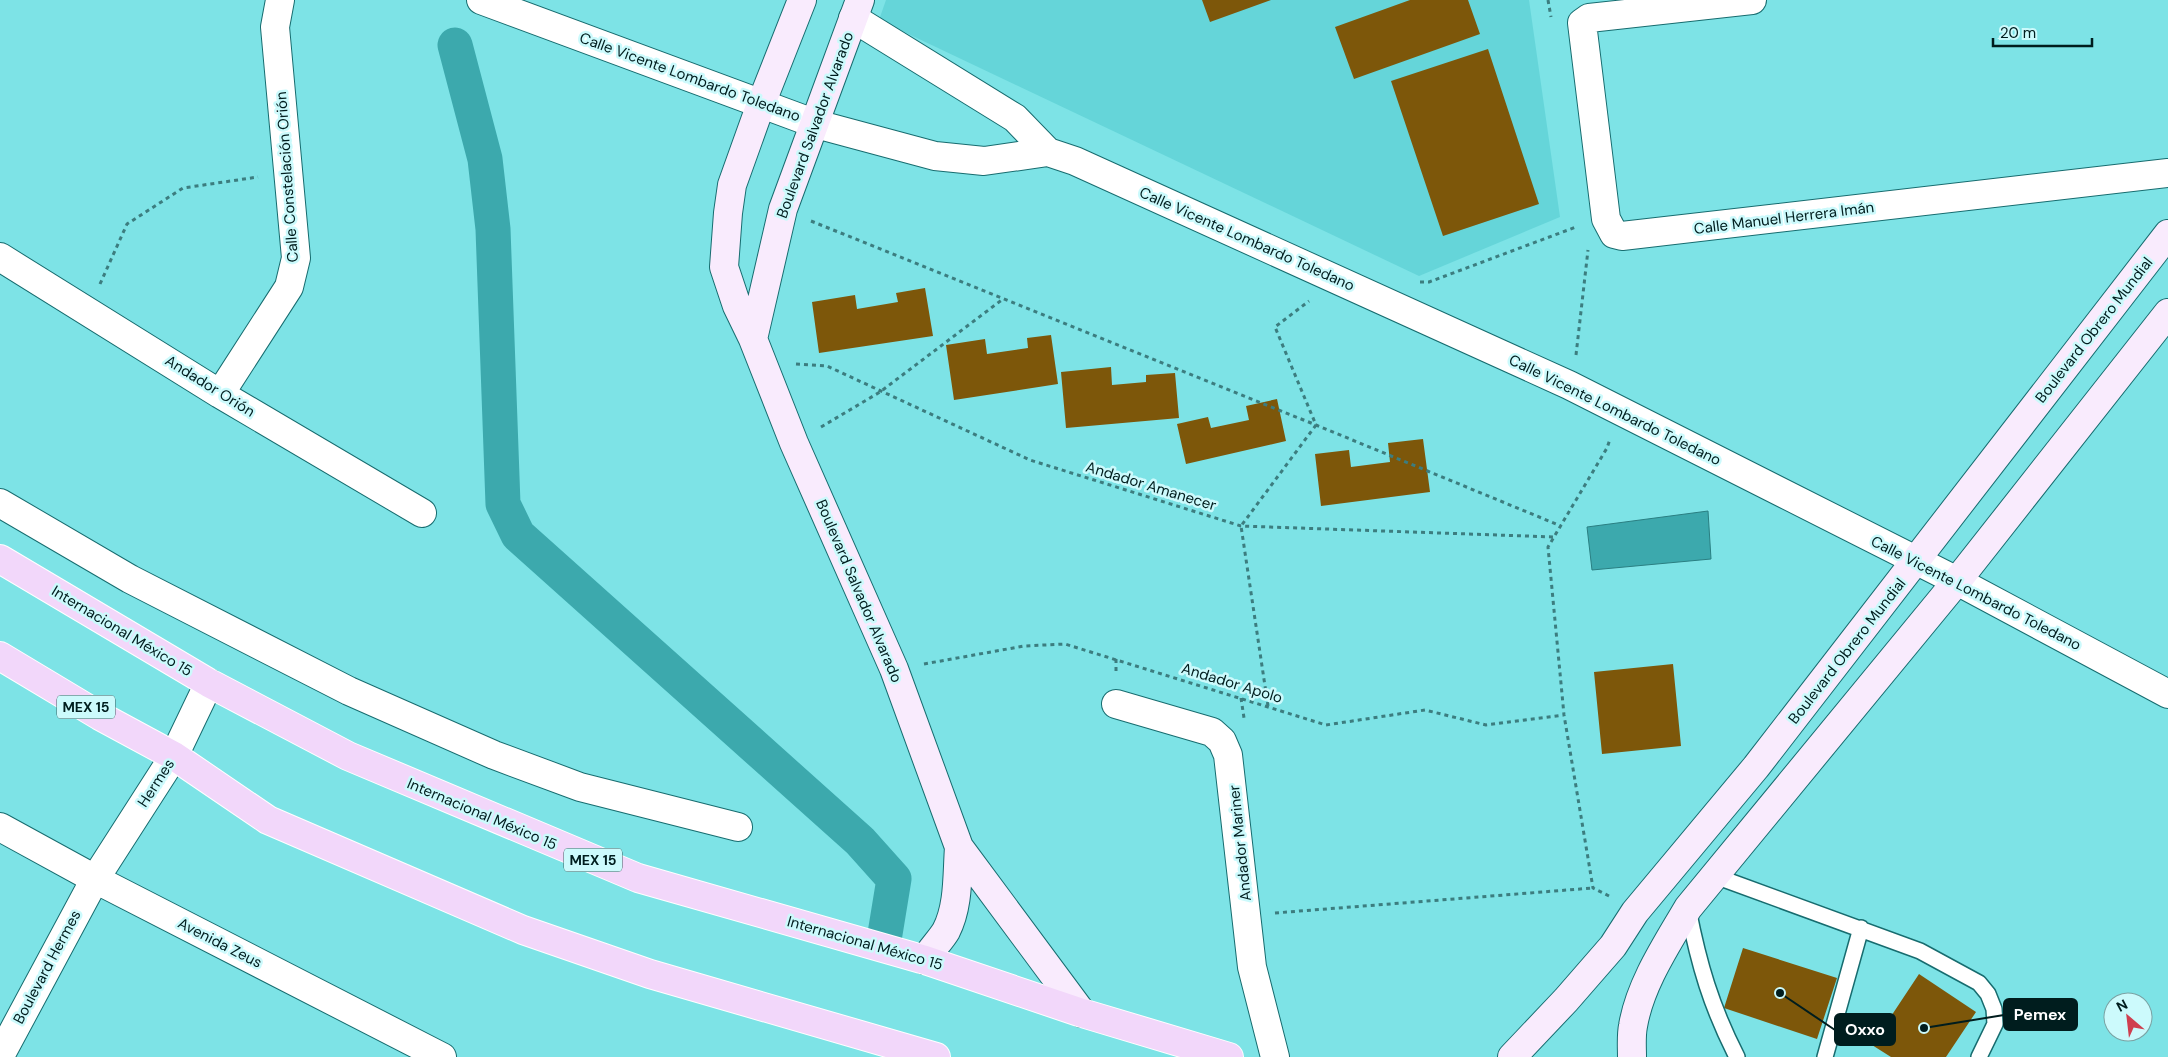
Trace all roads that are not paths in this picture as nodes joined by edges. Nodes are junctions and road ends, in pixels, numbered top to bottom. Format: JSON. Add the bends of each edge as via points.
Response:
{"nodes":[{"id":1,"x":280,"y":0,"type":"edge"},
{"id":2,"x":481,"y":0,"type":"edge"},
{"id":3,"x":802,"y":0,"type":"edge"},
{"id":4,"x":1752,"y":0,"type":"edge"},
{"id":5,"x":857,"y":9,"type":"edge"},
{"id":6,"x":761,"y":104,"type":"junction"},
{"id":7,"x":816,"y":124,"type":"junction"},
{"id":8,"x":1048,"y":152,"type":"junction"},
{"id":9,"x":2168,"y":173,"type":"edge"},
{"id":10,"x":2168,"y":234,"type":"edge"},
{"id":11,"x":0,"y":257,"type":"edge"},
{"id":12,"x":2168,"y":313,"type":"edge"},
{"id":13,"x":758,"y":350,"type":"junction"},
{"id":14,"x":220,"y":394,"type":"junction"},
{"id":15,"x":0,"y":503,"type":"edge"},
{"id":16,"x":422,"y":513,"type":"dead end"},
{"id":17,"x":0,"y":559,"type":"edge"},
{"id":18,"x":1916,"y":561,"type":"junction"},
{"id":19,"x":1957,"y":581,"type":"junction"},
{"id":20,"x":0,"y":656,"type":"edge"},
{"id":21,"x":209,"y":683,"type":"junction"},
{"id":22,"x":2168,"y":694,"type":"edge"},
{"id":23,"x":1116,"y":704,"type":"dead end"},
{"id":24,"x":174,"y":756,"type":"junction"},
{"id":25,"x":0,"y":827,"type":"edge"},
{"id":26,"x":738,"y":827,"type":"dead end"},
{"id":27,"x":959,"y":847,"type":"junction"},
{"id":28,"x":1715,"y":876,"type":"junction"},
{"id":29,"x":95,"y":879,"type":"junction"},
{"id":30,"x":1688,"y":908,"type":"junction"},
{"id":31,"x":1861,"y":928,"type":"junction"},
{"id":32,"x":926,"y":960,"type":"junction"},
{"id":33,"x":1082,"y":1013,"type":"junction"},
{"id":34,"x":431,"y":1055,"type":"edge"},
{"id":35,"x":0,"y":1056,"type":"edge"},
{"id":36,"x":936,"y":1057,"type":"edge"},
{"id":37,"x":1229,"y":1057,"type":"edge"},
{"id":38,"x":1275,"y":1057,"type":"edge"},
{"id":39,"x":1512,"y":1057,"type":"edge"},
{"id":40,"x":1632,"y":1057,"type":"edge"},
{"id":41,"x":1737,"y":1057,"type":"edge"},
{"id":42,"x":1825,"y":1057,"type":"edge"},
{"id":43,"x":1979,"y":1057,"type":"edge"}],
"edges":[{"from":1,"to":14,"type":"street","name":"Calle Constelación Orión","via":[[275,26],[296,258],[294,273],[289,287]]},
{"from":2,"to":6,"type":"street","name":"Calle Vicente Lombardo Toledano"},
{"from":3,"to":6,"type":"street","name":"Boulevard Salvador Alvarado"},
{"from":4,"to":9,"type":"street","name":"Calle Manuel Herrera Imán","via":[[1589,18],[1582,22],[1606,219],[1614,234],[1622,236]]},
{"from":5,"to":7,"type":"street","name":"Boulevard Salvador Alvarado"},
{"from":5,"to":8,"type":"street","name":"Calle Vicente Lombardo Toledano","via":[[1015,118]]},
{"from":6,"to":7,"type":"street","name":"Calle Vicente Lombardo Toledano"},
{"from":6,"to":13,"type":"street","name":"Boulevard Salvador Alvarado","via":[[732,185],[724,267],[737,306]]},
{"from":7,"to":8,"type":"street","name":"Calle Vicente Lombardo Toledano","via":[[935,156],[984,161]]},
{"from":7,"to":13,"type":"street","name":"Boulevard Salvador Alvarado","via":[[783,209]]},
{"from":8,"to":18,"type":"street","name":"Calle Vicente Lombardo Toledano","via":[[1569,385]]},
{"from":10,"to":18,"type":"street","name":"Boulevard Obrero Mundial"},
{"from":11,"to":14,"type":"street","name":"Andador Orión"},
{"from":12,"to":19,"type":"street"},
{"from":13,"to":27,"type":"street","name":"Boulevard Salvador Alvarado","via":[[794,443],[894,669]]},
{"from":14,"to":16,"type":"street","name":"Andador Orión"},
{"from":15,"to":26,"type":"street","via":[[130,580],[367,699],[494,755],[580,787]]},
{"from":17,"to":21,"type":"main road","name":"Internacional México 15","number":"MEX 15"},
{"from":18,"to":19,"type":"street","name":"Calle Vicente Lombardo Toledano"},
{"from":18,"to":39,"type":"street","name":"Boulevard Obrero Mundial","via":[[1756,767],[1635,912],[1613,946]]},
{"from":19,"to":22,"type":"street","name":"Calle Vicente Lombardo Toledano"},
{"from":19,"to":28,"type":"street"},
{"from":20,"to":24,"type":"main road","number":"MEX 15"},
{"from":21,"to":24,"type":"street","name":"Hermes"},
{"from":21,"to":32,"type":"main road","name":"Internacional México 15","number":"MEX 15","via":[[348,756],[638,878]]},
{"from":23,"to":38,"type":"street","name":"Andador Mariner","via":[[1212,732],[1222,741],[1228,755],[1252,967]]},
{"from":24,"to":29,"type":"street","name":"Hermes"},
{"from":24,"to":36,"type":"main road","number":"MEX 15","via":[[268,820],[523,930],[650,974]]},
{"from":25,"to":29,"type":"street","name":"Avenida Zeus"},
{"from":27,"to":32,"type":"street","name":"Boulevard Salvador Alvarado","via":[[953,915]]},
{"from":27,"to":33,"type":"street","name":"Boulevard Salvador Alvarado"},
{"from":28,"to":30,"type":"street"},
{"from":28,"to":31,"type":"lane"},
{"from":29,"to":34,"type":"street","name":"Avenida Zeus"},
{"from":29,"to":35,"type":"street","name":"Boulevard Hermes"},
{"from":30,"to":40,"type":"street","via":[[1643,992],[1633,1026]]},
{"from":30,"to":41,"type":"lane","via":[[1703,977]]},
{"from":31,"to":42,"type":"lane"},
{"from":31,"to":43,"type":"lane","via":[[1920,951],[1979,982],[1994,1009],[1994,1024]]},
{"from":32,"to":33,"type":"main road","name":"Internacional México 15","number":"MEX 15"},
{"from":33,"to":37,"type":"main road","name":"Internacional México 15","number":"MEX 15"}]}
